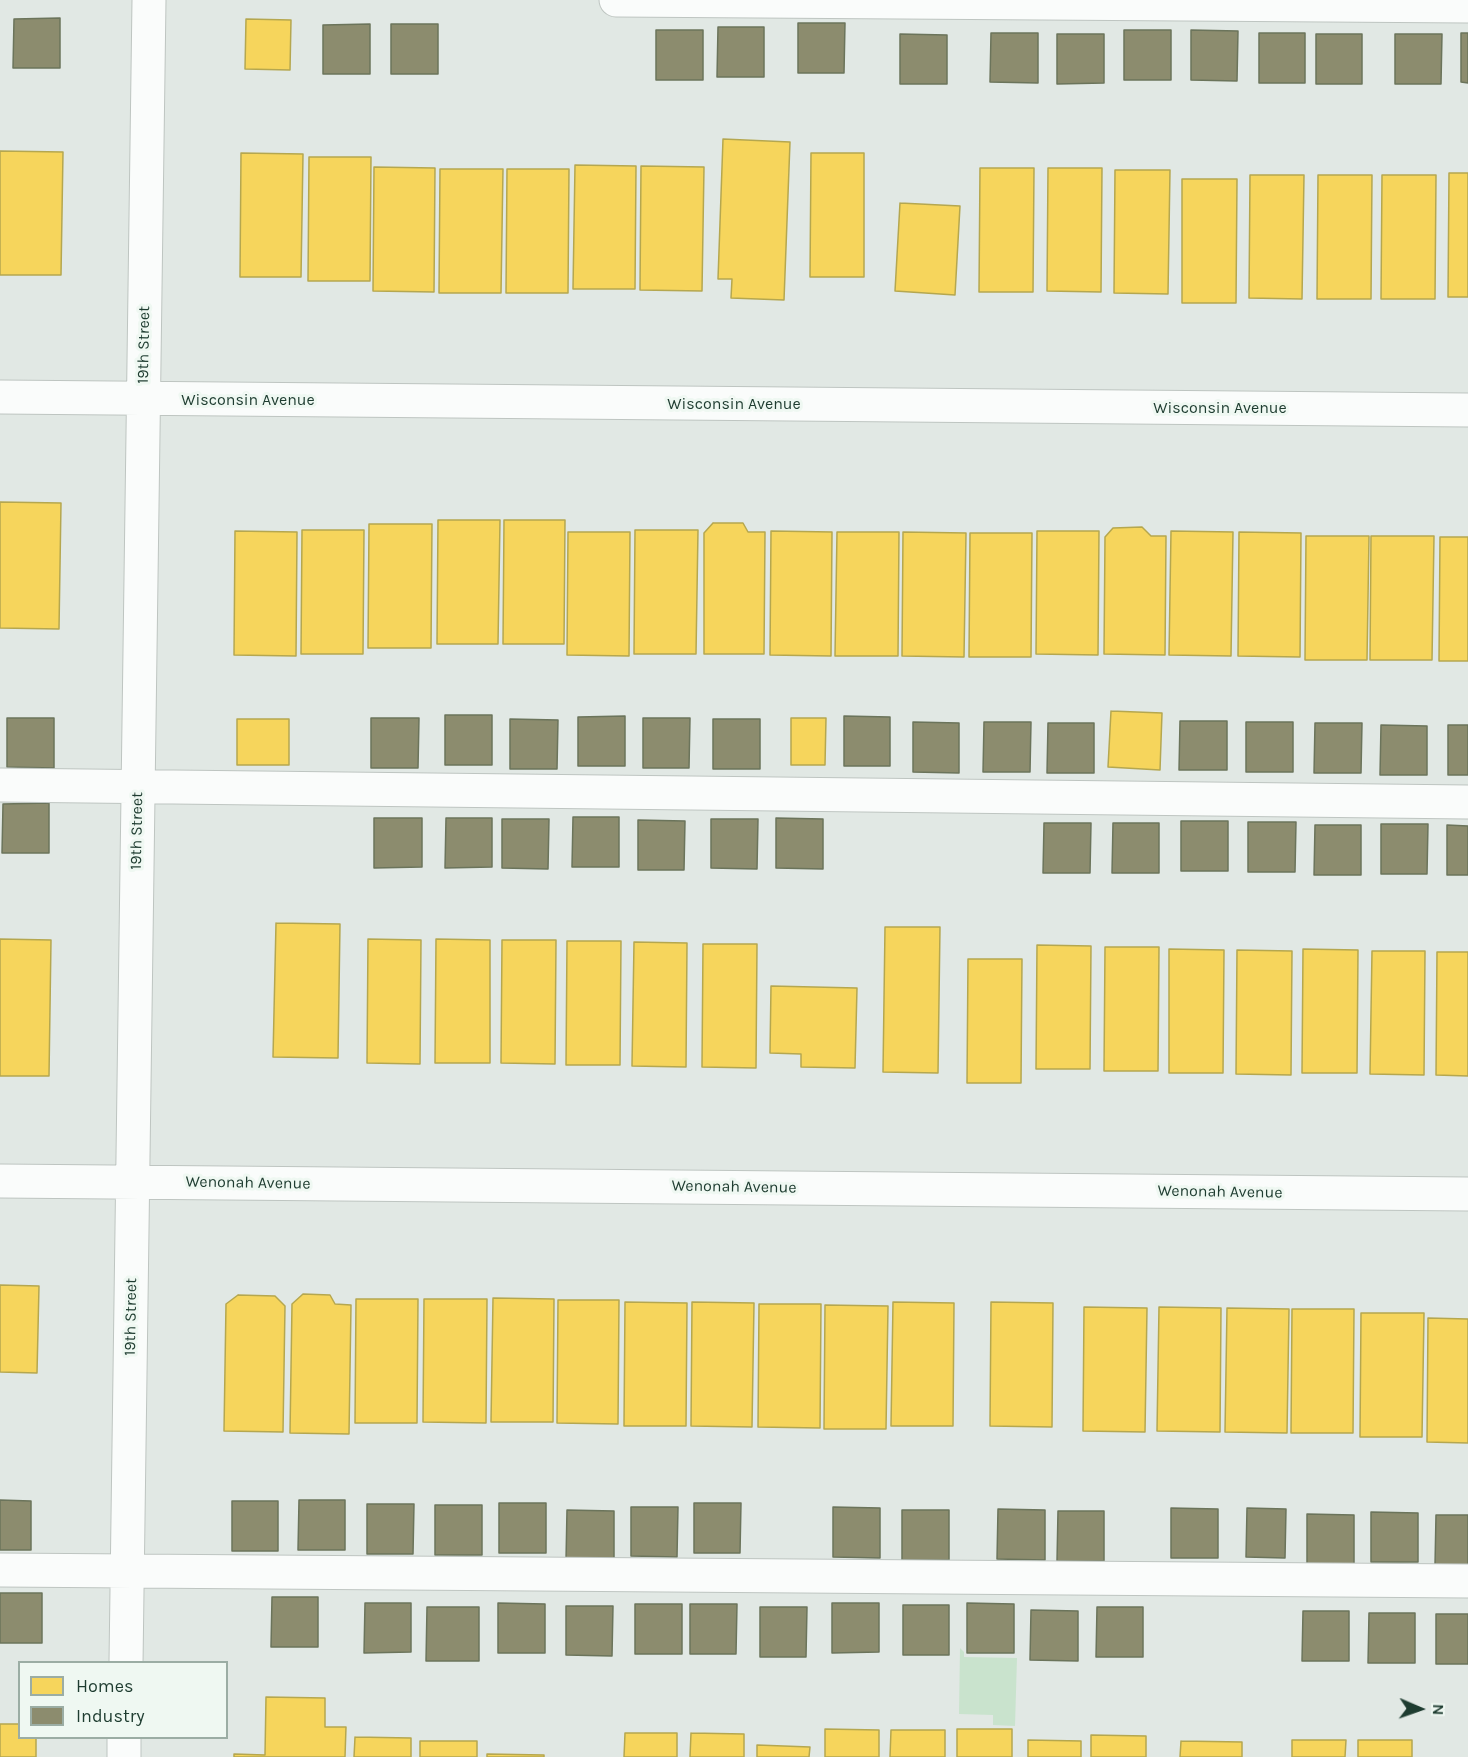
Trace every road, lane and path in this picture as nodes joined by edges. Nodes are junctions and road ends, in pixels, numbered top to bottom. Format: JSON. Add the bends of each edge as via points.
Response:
{"nodes":[{"id":1,"x":149,"y":0,"type":"edge"},
{"id":2,"x":616,"y":0,"type":"edge"},
{"id":3,"x":1468,"y":6,"type":"edge"},
{"id":4,"x":0,"y":397,"type":"edge"},
{"id":5,"x":144,"y":399,"type":"junction"},
{"id":6,"x":1468,"y":410,"type":"edge"},
{"id":7,"x":0,"y":785,"type":"edge"},
{"id":8,"x":138,"y":786,"type":"junction"},
{"id":9,"x":1468,"y":802,"type":"edge"},
{"id":10,"x":0,"y":1180,"type":"edge"},
{"id":11,"x":132,"y":1181,"type":"junction"},
{"id":12,"x":1468,"y":1194,"type":"edge"},
{"id":13,"x":0,"y":1570,"type":"edge"},
{"id":14,"x":127,"y":1571,"type":"junction"},
{"id":15,"x":1468,"y":1581,"type":"edge"},
{"id":16,"x":126,"y":1661,"type":"edge"},
{"id":17,"x":124,"y":1739,"type":"edge"},
{"id":18,"x":124,"y":1757,"type":"edge"}],
"edges":[{"from":1,"to":5,"type":"street","name":"19th Street"},
{"from":2,"to":3,"type":"street"},
{"from":4,"to":5,"type":"street","name":"Wisconsin Avenue"},
{"from":5,"to":6,"type":"street","name":"Wisconsin Avenue"},
{"from":5,"to":8,"type":"street","name":"19th Street"},
{"from":7,"to":8,"type":"street"},
{"from":8,"to":9,"type":"street"},
{"from":8,"to":11,"type":"street","name":"19th Street"},
{"from":10,"to":11,"type":"street","name":"Wenonah Avenue"},
{"from":11,"to":12,"type":"street","name":"Wenonah Avenue"},
{"from":11,"to":14,"type":"street","name":"19th Street"},
{"from":13,"to":14,"type":"street"},
{"from":14,"to":15,"type":"street"},
{"from":14,"to":16,"type":"street","name":"19th Street"},
{"from":17,"to":18,"type":"street"}]}
